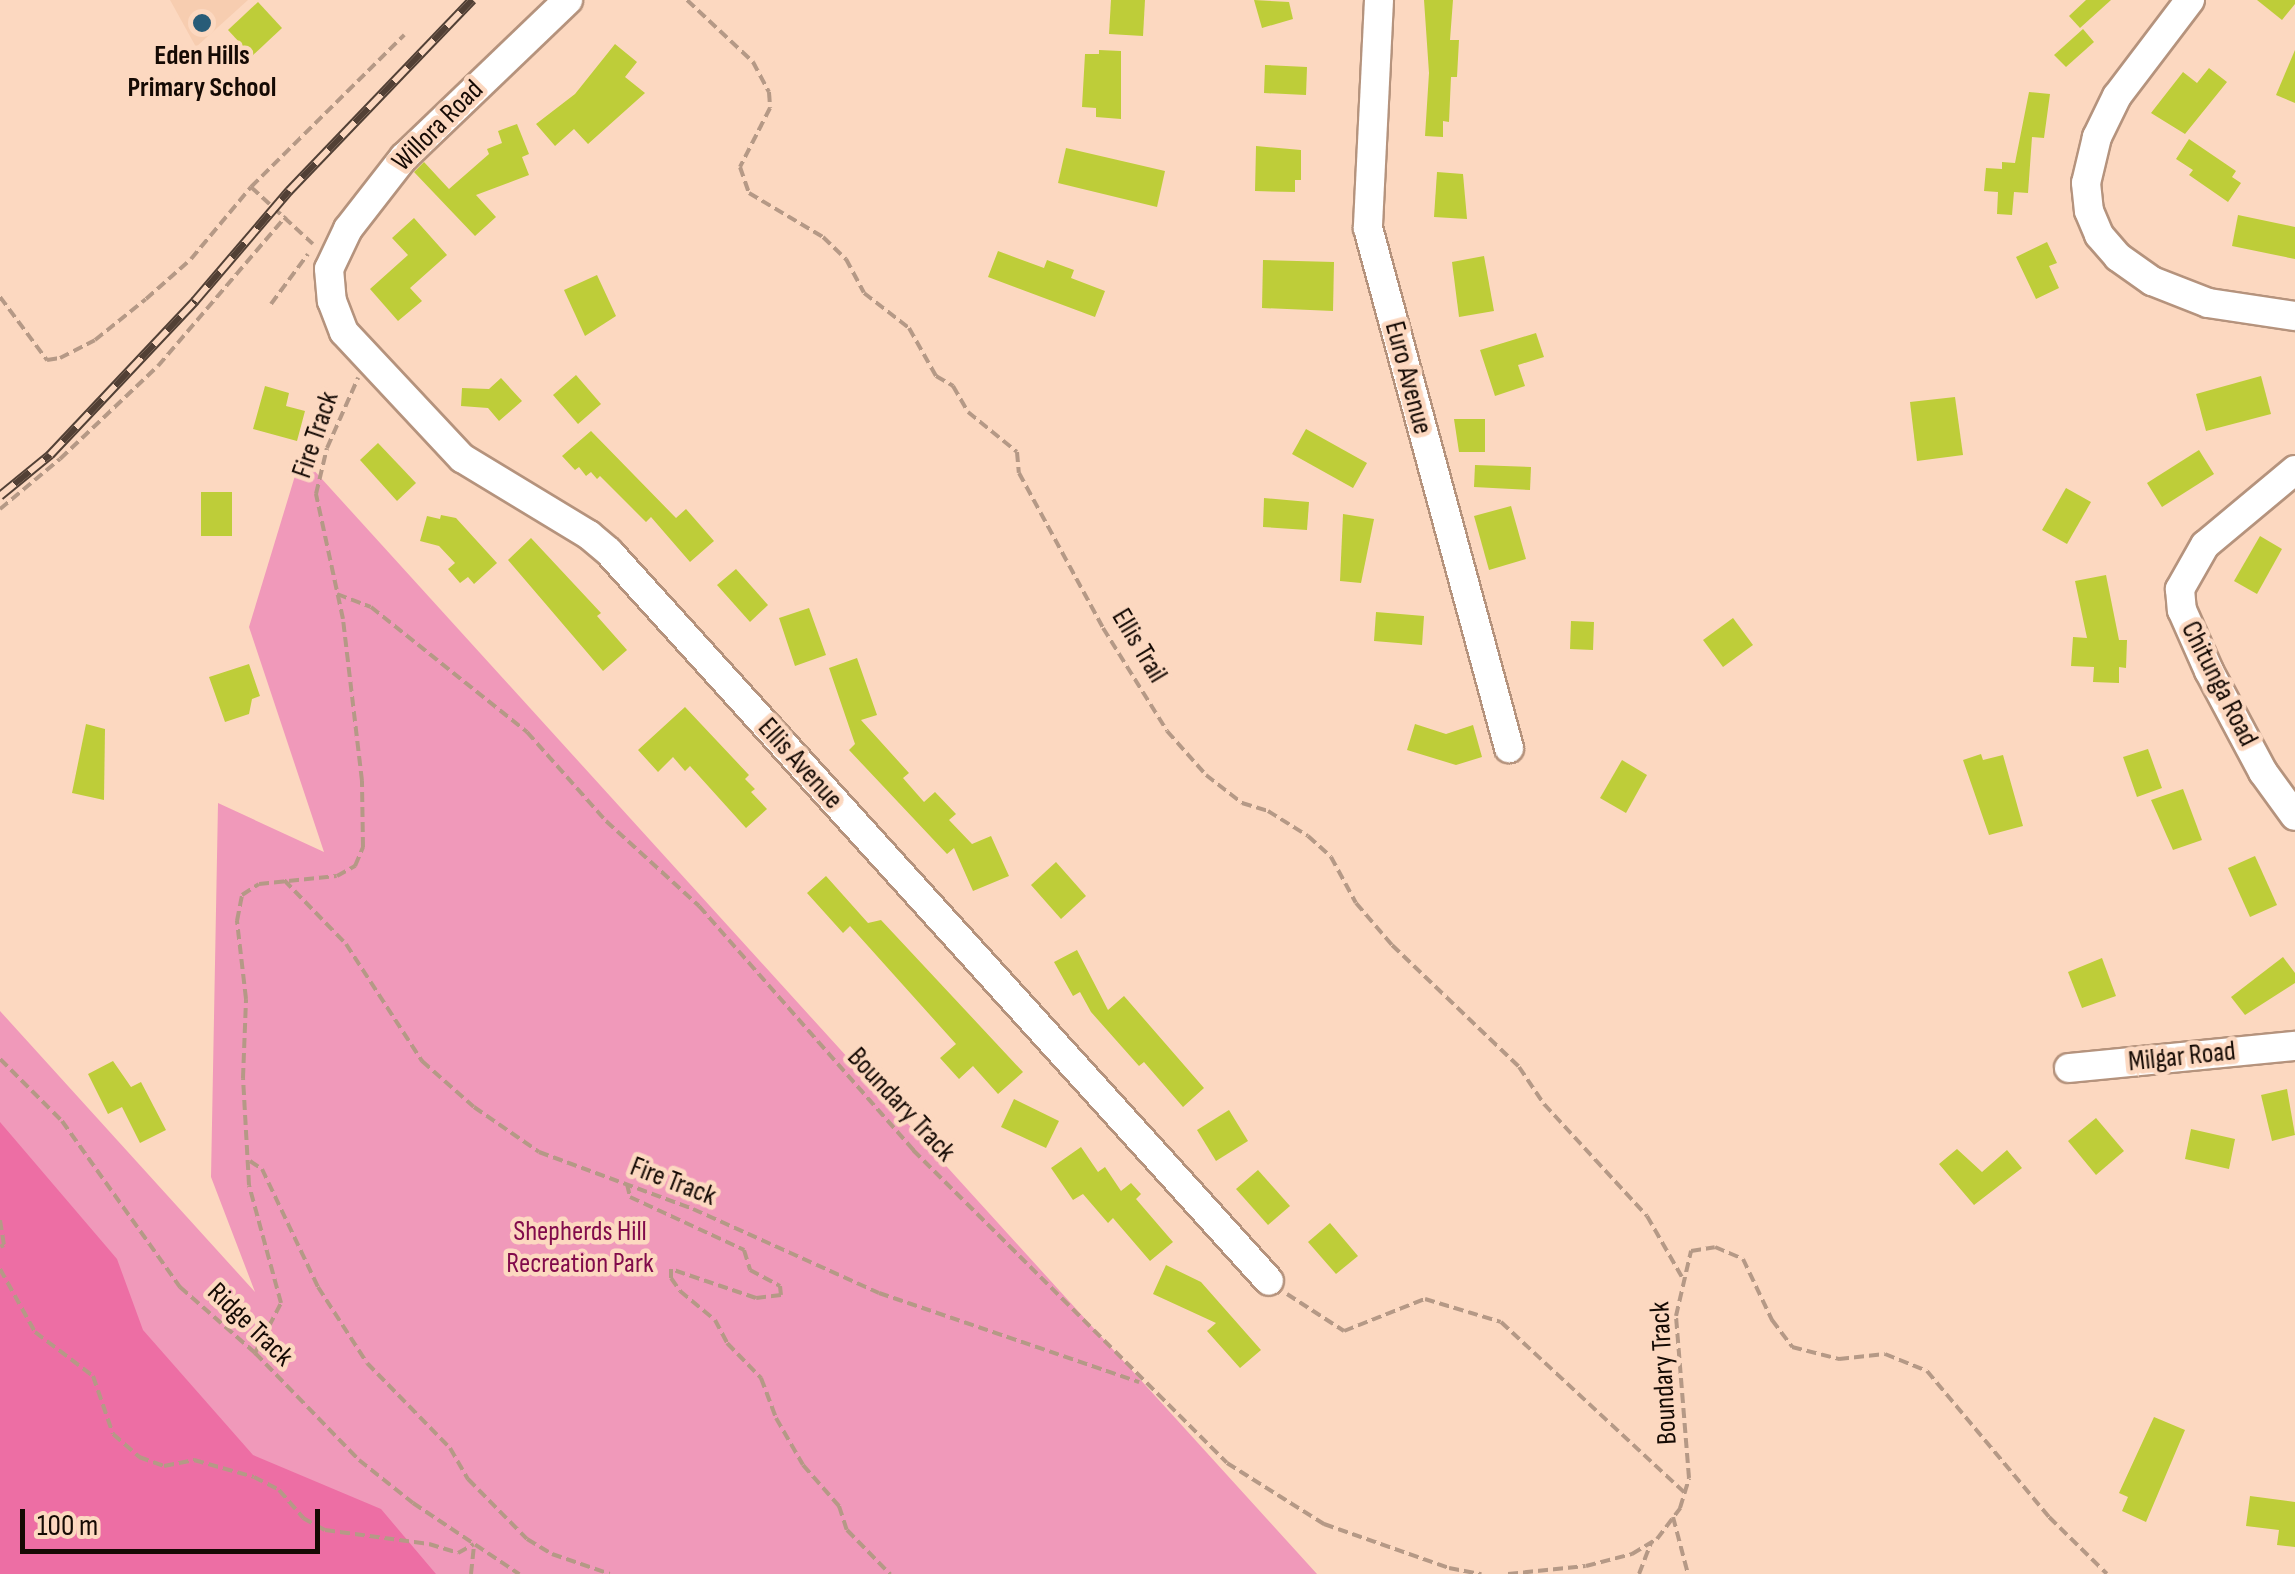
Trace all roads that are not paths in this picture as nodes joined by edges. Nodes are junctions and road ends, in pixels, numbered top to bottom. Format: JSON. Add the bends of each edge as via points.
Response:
{"nodes":[{"id":1,"x":568,"y":0,"type":"edge"},
{"id":2,"x":1378,"y":0,"type":"edge"},
{"id":3,"x":2190,"y":0,"type":"edge"},
{"id":4,"x":322,"y":257,"type":"joint"},
{"id":5,"x":2295,"y":316,"type":"edge"},
{"id":6,"x":2295,"y":470,"type":"edge"},
{"id":7,"x":1509,"y":748,"type":"dead end"},
{"id":8,"x":2295,"y":816,"type":"edge"},
{"id":9,"x":2295,"y":1046,"type":"edge"},
{"id":10,"x":2069,"y":1068,"type":"dead end"},
{"id":11,"x":1268,"y":1281,"type":"road end"}],
"edges":[{"from":1,"to":4,"type":"street","name":"Willora Road","via":[[404,157]]},
{"from":2,"to":7,"type":"street","name":"Euro Avenue","via":[[1368,228]]},
{"from":3,"to":5,"type":"street","via":[[2117,96],[2097,137],[2086,183],[2089,211],[2118,257],[2152,281],[2208,302]]},
{"from":4,"to":11,"type":"street","name":"Ellis Avenue","via":[[344,332],[372,364],[462,458],[610,552]]},
{"from":6,"to":8,"type":"street","name":"Chitunga Road","via":[[2204,545],[2180,589],[2182,610],[2209,671],[2263,772]]},
{"from":9,"to":10,"type":"street","name":"Milgar Road"}]}
